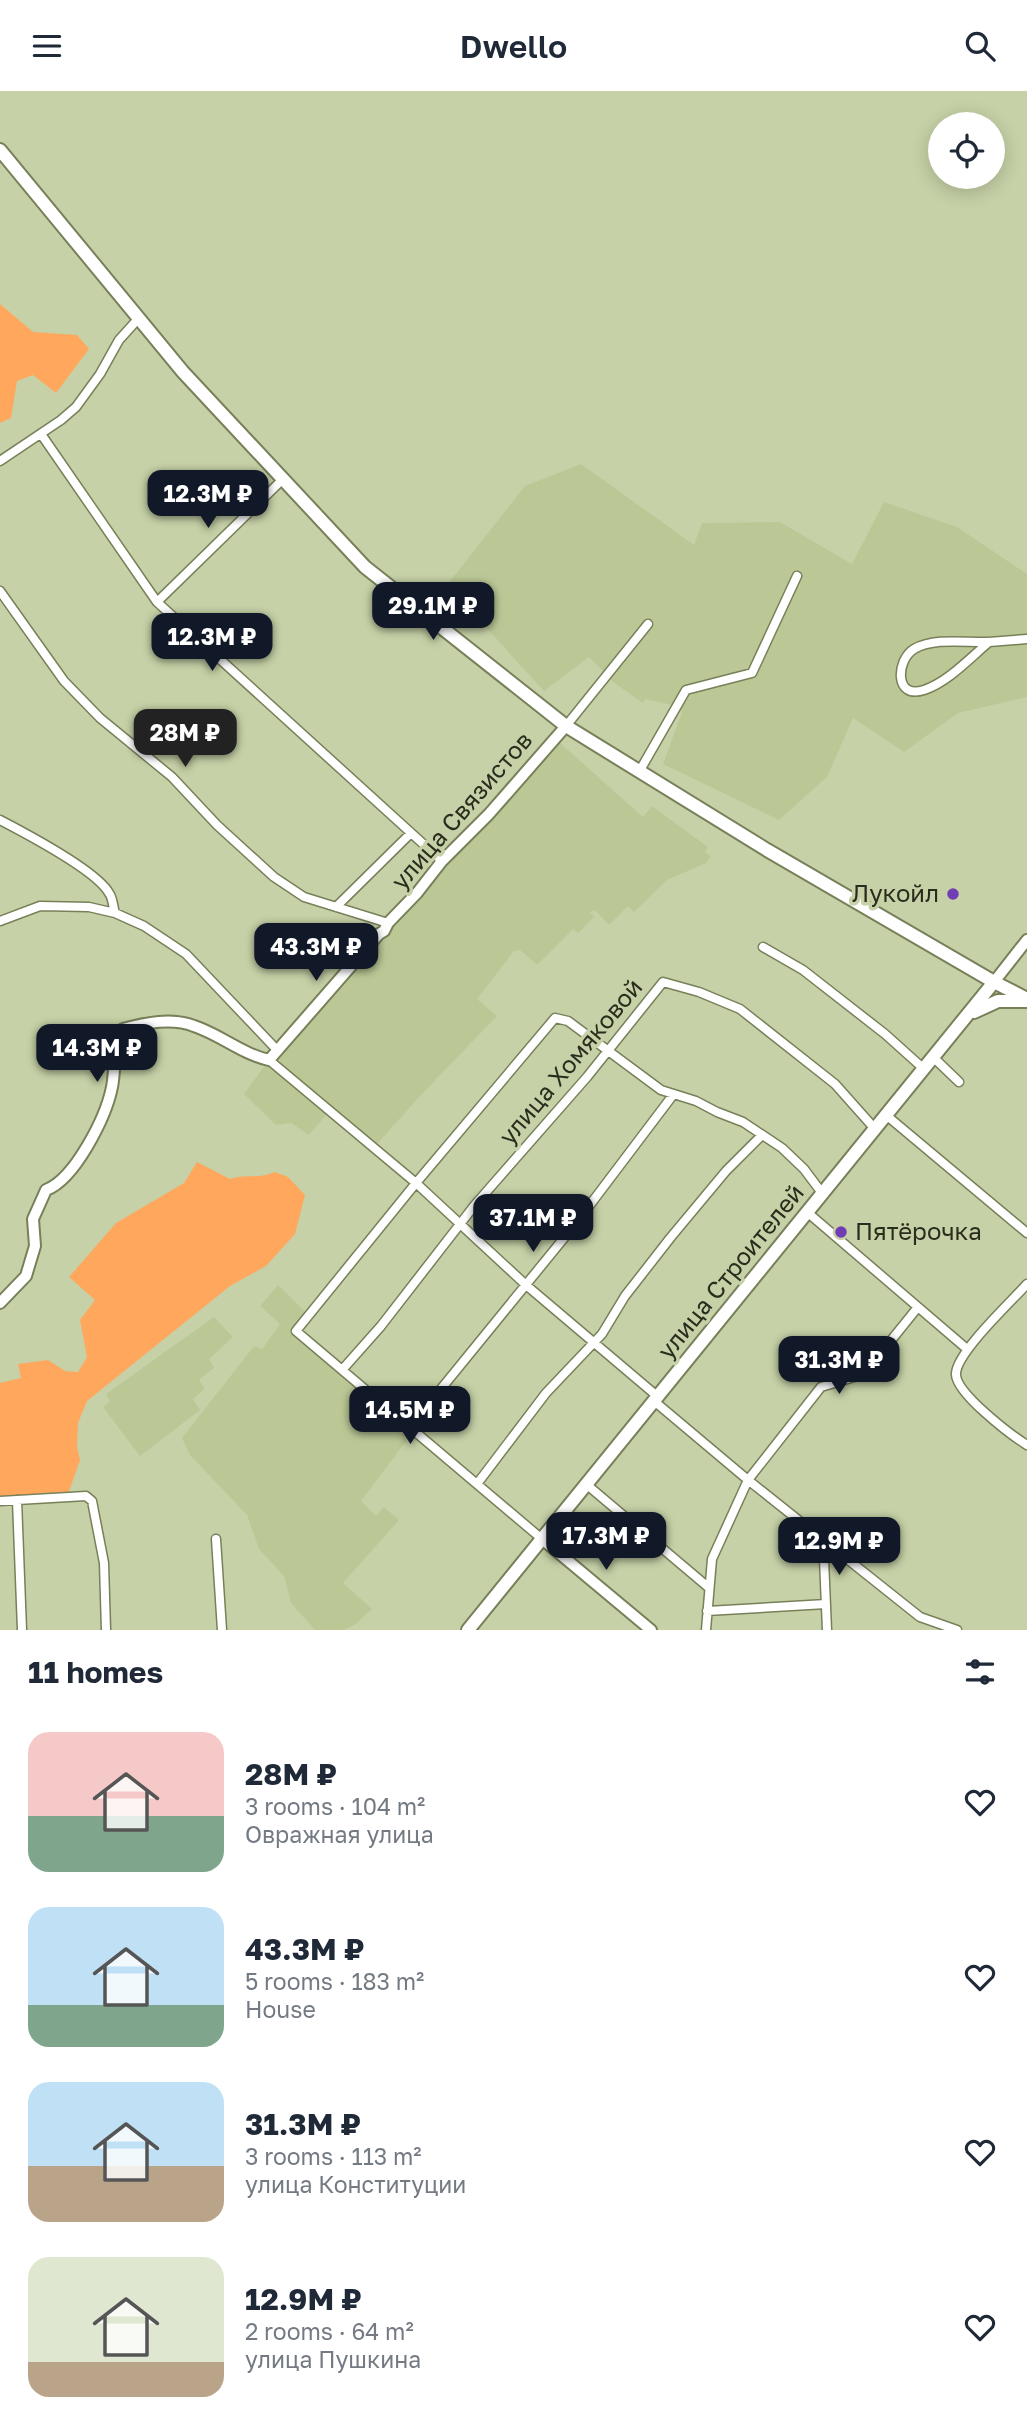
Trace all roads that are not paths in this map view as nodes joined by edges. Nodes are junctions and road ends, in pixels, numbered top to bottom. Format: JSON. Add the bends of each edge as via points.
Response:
{"nodes":[{"id":1,"x":0,"y":150,"type":"edge"},
{"id":2,"x":138,"y":319,"type":"junction"},
{"id":3,"x":40,"y":434,"type":"junction"},
{"id":4,"x":0,"y":461,"type":"edge"},
{"id":5,"x":282,"y":480,"type":"junction"},
{"id":6,"x":797,"y":576,"type":"dead end"},
{"id":7,"x":0,"y":591,"type":"edge"},
{"id":8,"x":157,"y":603,"type":"junction"},
{"id":9,"x":648,"y":624,"type":"dead end"},
{"id":10,"x":1027,"y":639,"type":"edge"},
{"id":11,"x":989,"y":642,"type":"junction"},
{"id":12,"x":566,"y":726,"type":"junction"},
{"id":13,"x":639,"y":772,"type":"junction"},
{"id":14,"x":0,"y":820,"type":"edge"},
{"id":15,"x":411,"y":833,"type":"junction"},
{"id":16,"x":442,"y":861,"type":"junction"},
{"id":17,"x":336,"y":907,"type":"junction"},
{"id":18,"x":115,"y":913,"type":"junction"},
{"id":19,"x":0,"y":921,"type":"edge"},
{"id":20,"x":388,"y":923,"type":"junction"},
{"id":21,"x":1027,"y":940,"type":"edge"},
{"id":22,"x":763,"y":947,"type":"dead end"},
{"id":23,"x":994,"y":982,"type":"junction"},
{"id":24,"x":1027,"y":1000,"type":"edge"},
{"id":25,"x":962,"y":1021,"type":"junction"},
{"id":26,"x":278,"y":1051,"type":"junction"},
{"id":27,"x":607,"y":1052,"type":"junction"},
{"id":28,"x":933,"y":1057,"type":"junction"},
{"id":29,"x":270,"y":1061,"type":"junction"},
{"id":30,"x":924,"y":1069,"type":"junction"},
{"id":31,"x":959,"y":1081,"type":"dead end"},
{"id":32,"x":673,"y":1095,"type":"junction"},
{"id":33,"x":886,"y":1115,"type":"junction"},
{"id":34,"x":875,"y":1129,"type":"junction"},
{"id":35,"x":761,"y":1135,"type":"junction"},
{"id":36,"x":416,"y":1183,"type":"junction"},
{"id":37,"x":822,"y":1193,"type":"junction"},
{"id":38,"x":807,"y":1212,"type":"junction"},
{"id":39,"x":459,"y":1226,"type":"junction"},
{"id":40,"x":1027,"y":1233,"type":"edge"},
{"id":41,"x":1027,"y":1284,"type":"edge"},
{"id":42,"x":526,"y":1285,"type":"junction"},
{"id":43,"x":0,"y":1303,"type":"edge"},
{"id":44,"x":918,"y":1307,"type":"junction"},
{"id":45,"x":594,"y":1342,"type":"junction"},
{"id":46,"x":967,"y":1349,"type":"junction"},
{"id":47,"x":342,"y":1370,"type":"junction"},
{"id":48,"x":655,"y":1399,"type":"junction"},
{"id":49,"x":410,"y":1427,"type":"junction"},
{"id":50,"x":1027,"y":1445,"type":"edge"},
{"id":51,"x":748,"y":1480,"type":"junction"},
{"id":52,"x":477,"y":1484,"type":"junction"},
{"id":53,"x":586,"y":1484,"type":"junction"},
{"id":54,"x":17,"y":1500,"type":"junction"},
{"id":55,"x":0,"y":1501,"type":"edge"},
{"id":56,"x":812,"y":1532,"type":"junction"},
{"id":57,"x":216,"y":1539,"type":"dead end"},
{"id":58,"x":542,"y":1539,"type":"junction"},
{"id":59,"x":708,"y":1587,"type":"junction"},
{"id":60,"x":826,"y":1604,"type":"junction"},
{"id":61,"x":707,"y":1611,"type":"junction"},
{"id":62,"x":943,"y":1628,"type":"edge"},
{"id":63,"x":22,"y":1630,"type":"edge"},
{"id":64,"x":106,"y":1630,"type":"edge"},
{"id":65,"x":222,"y":1630,"type":"edge"},
{"id":66,"x":468,"y":1630,"type":"edge"},
{"id":67,"x":651,"y":1630,"type":"edge"},
{"id":68,"x":706,"y":1630,"type":"edge"},
{"id":69,"x":827,"y":1630,"type":"edge"},
{"id":70,"x":957,"y":1630,"type":"edge"}],
"edges":[{"from":1,"to":2,"type":"main road"},
{"from":2,"to":3,"type":"street","via":[[76,407]]},
{"from":2,"to":5,"type":"main road"},
{"from":3,"to":4,"type":"street"},
{"from":3,"to":8,"type":"street"},
{"from":5,"to":8,"type":"street"},
{"from":5,"to":12,"type":"main road","via":[[365,567]]},
{"from":6,"to":13,"type":"street","via":[[752,673],[686,690]]},
{"from":7,"to":17,"type":"street","via":[[64,681],[100,718],[172,777],[274,877],[304,897]]},
{"from":8,"to":15,"type":"street"},
{"from":9,"to":12,"type":"street"},
{"from":10,"to":11,"type":"street"},
{"from":11,"to":11,"type":"street","via":[[935,643],[914,649],[904,660],[903,686],[922,691]]},
{"from":12,"to":13,"type":"main road"},
{"from":12,"to":16,"type":"street","name":"улица Связистов"},
{"from":13,"to":23,"type":"main road"},
{"from":14,"to":18,"type":"street","via":[[102,884]]},
{"from":15,"to":16,"type":"street"},
{"from":15,"to":17,"type":"street","name":"улица Связистов"},
{"from":16,"to":20,"type":"street","name":"улица Связистов"},
{"from":17,"to":20,"type":"street"},
{"from":18,"to":19,"type":"street","via":[[89,907],[40,906]]},
{"from":18,"to":26,"type":"street","via":[[186,954]]},
{"from":20,"to":26,"type":"street","name":"улица Связистов"},
{"from":21,"to":23,"type":"street","name":"улица Строителей"},
{"from":22,"to":30,"type":"street","via":[[803,970]]},
{"from":23,"to":24,"type":"main road"},
{"from":23,"to":25,"type":"main road","name":"улица Строителей"},
{"from":24,"to":25,"type":"main road","via":[[998,1001]]},
{"from":25,"to":28,"type":"main road","name":"улица Строителей"},
{"from":26,"to":29,"type":"street","name":"улица Связистов"},
{"from":27,"to":32,"type":"street"},
{"from":27,"to":34,"type":"street","name":"улица Хомяковой","via":[[663,982],[698,992],[740,1009],[784,1042],[835,1084]]},
{"from":27,"to":36,"type":"street","via":[[568,1021],[555,1017]]},
{"from":27,"to":39,"type":"street","name":"улица Хомяковой"},
{"from":28,"to":30,"type":"main road","name":"улица Строителей"},
{"from":28,"to":31,"type":"street"},
{"from":29,"to":36,"type":"street"},
{"from":29,"to":43,"type":"street","via":[[192,1025],[151,1021],[123,1029],[116,1040],[112,1089],[94,1135],[59,1185],[46,1190],[33,1219],[35,1246],[26,1276]]},
{"from":30,"to":33,"type":"main road","name":"улица Строителей"},
{"from":32,"to":35,"type":"street","via":[[743,1122]]},
{"from":32,"to":42,"type":"street"},
{"from":33,"to":34,"type":"main road","name":"улица Строителей"},
{"from":33,"to":40,"type":"street"},
{"from":34,"to":37,"type":"main road","name":"улица Строителей"},
{"from":35,"to":37,"type":"street","via":[[782,1148]]},
{"from":35,"to":45,"type":"street","via":[[671,1237]]},
{"from":36,"to":39,"type":"street"},
{"from":36,"to":47,"type":"street","via":[[296,1331]]},
{"from":37,"to":38,"type":"main road","name":"улица Строителей"},
{"from":38,"to":44,"type":"street"},
{"from":38,"to":48,"type":"main road","name":"улица Строителей"},
{"from":39,"to":42,"type":"street"},
{"from":39,"to":47,"type":"street","name":"улица Хомяковой"},
{"from":41,"to":46,"type":"street"},
{"from":42,"to":45,"type":"street"},
{"from":42,"to":49,"type":"street"},
{"from":44,"to":46,"type":"street"},
{"from":44,"to":51,"type":"street","via":[[864,1374],[821,1387]]},
{"from":45,"to":48,"type":"street"},
{"from":45,"to":52,"type":"street","via":[[546,1393]]},
{"from":46,"to":50,"type":"street","via":[[956,1372],[958,1384],[1003,1429]]},
{"from":47,"to":49,"type":"street"},
{"from":48,"to":51,"type":"street"},
{"from":48,"to":53,"type":"main road","name":"улица Строителей"},
{"from":49,"to":52,"type":"street"},
{"from":51,"to":56,"type":"street"},
{"from":51,"to":59,"type":"street","via":[[712,1559]]},
{"from":52,"to":58,"type":"street"},
{"from":53,"to":58,"type":"main road","name":"улица Строителей"},
{"from":53,"to":59,"type":"street"},
{"from":54,"to":55,"type":"street"},
{"from":54,"to":63,"type":"street"},
{"from":54,"to":64,"type":"street","via":[[86,1496],[92,1501],[104,1563]]},
{"from":56,"to":60,"type":"street","via":[[824,1559]]},
{"from":56,"to":62,"type":"street","via":[[920,1617]]},
{"from":57,"to":65,"type":"street"},
{"from":58,"to":66,"type":"main road","name":"улица Строителей"},
{"from":58,"to":67,"type":"street"},
{"from":59,"to":61,"type":"street"},
{"from":60,"to":61,"type":"street"},
{"from":60,"to":69,"type":"street"},
{"from":61,"to":68,"type":"street"},
{"from":62,"to":70,"type":"street"}]}
